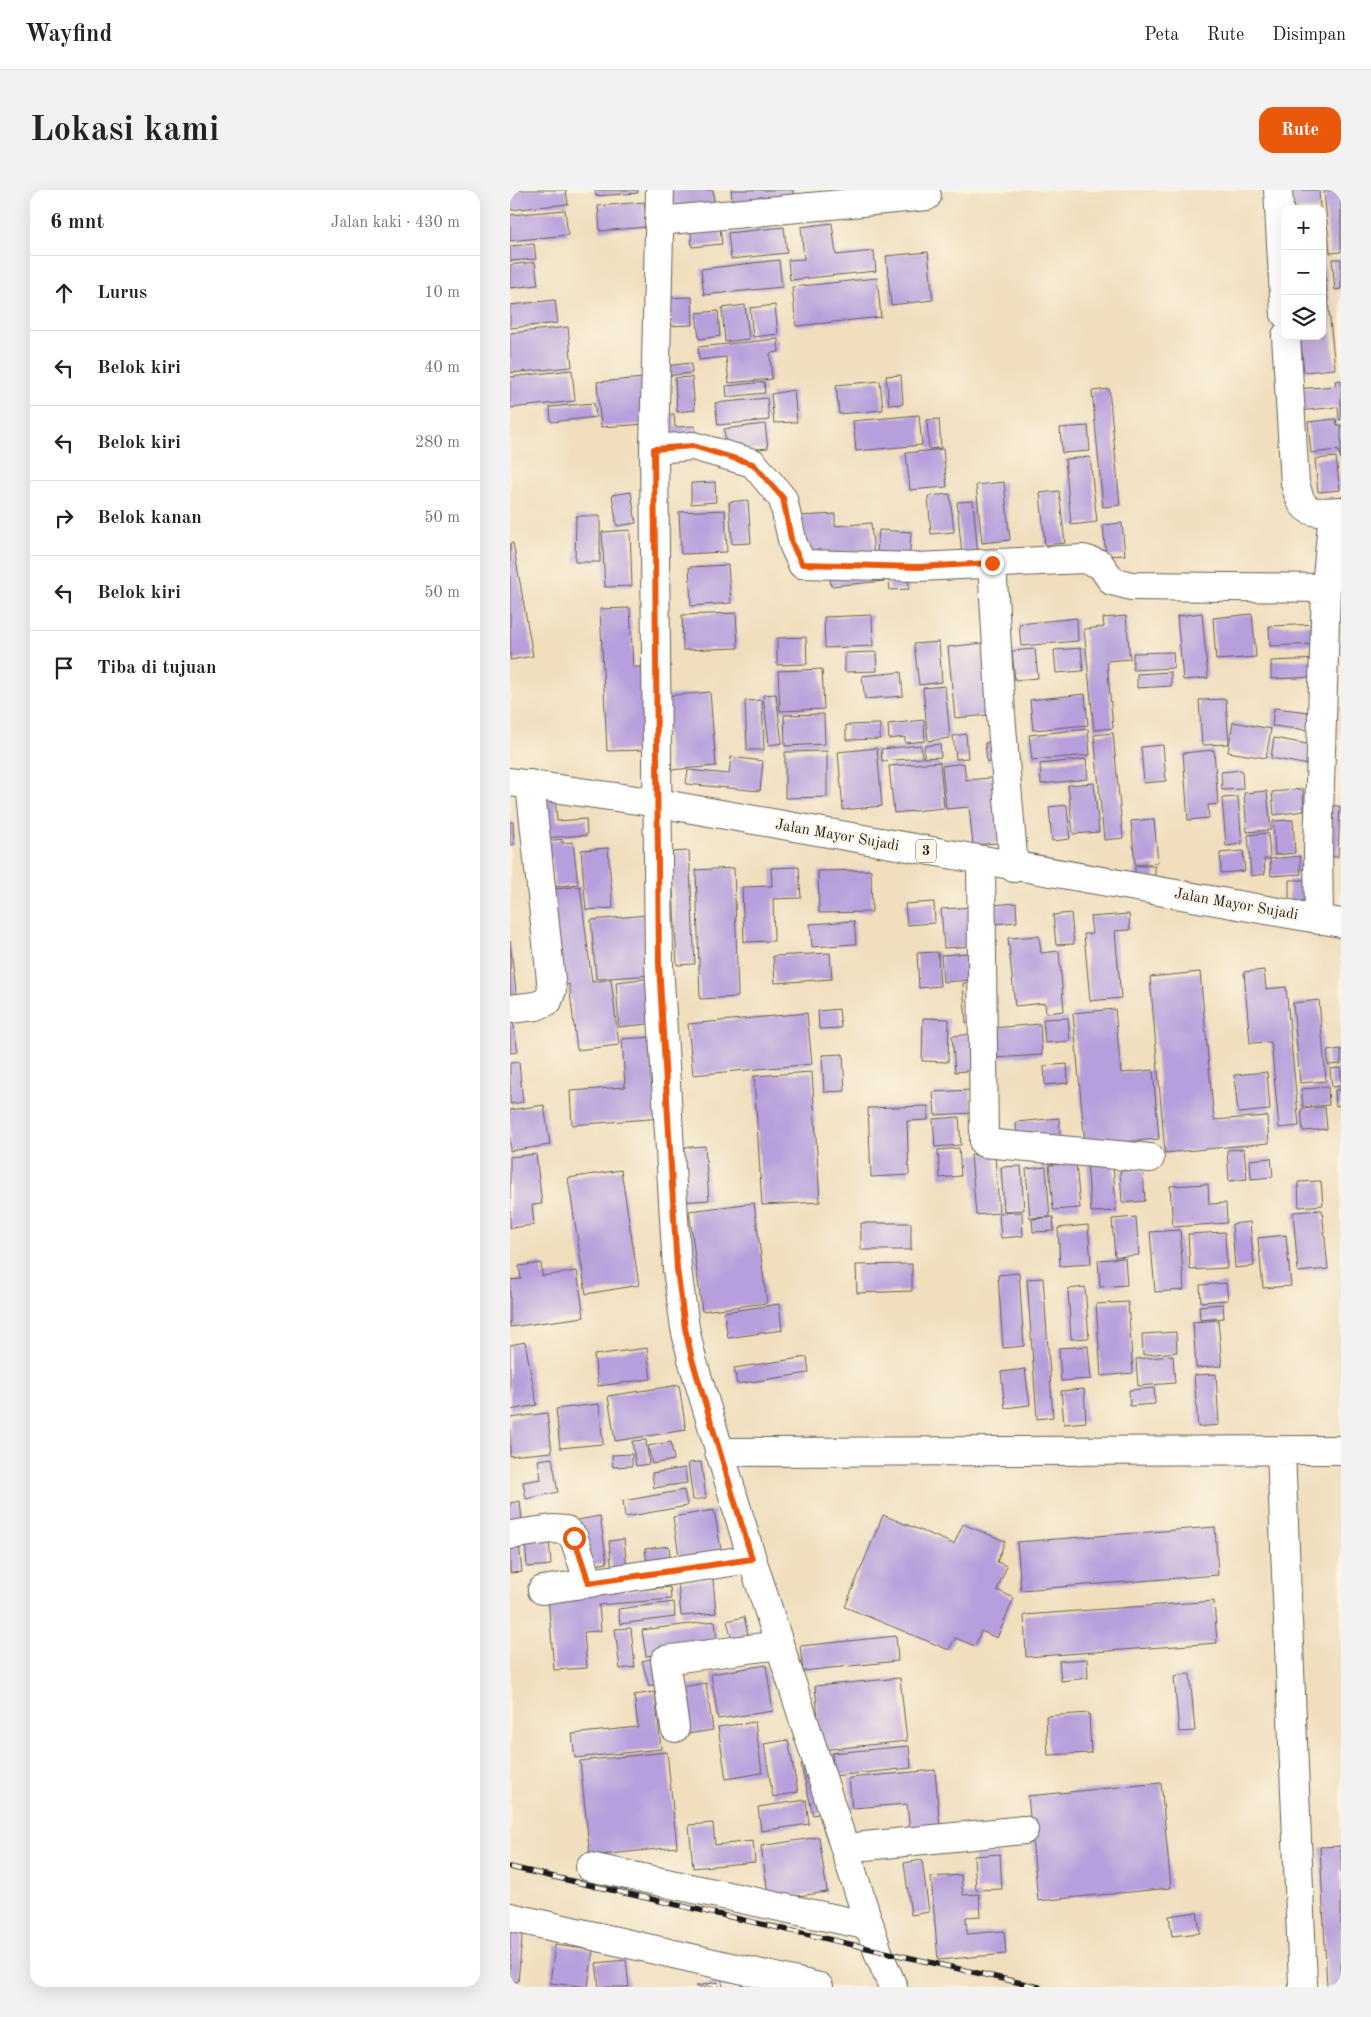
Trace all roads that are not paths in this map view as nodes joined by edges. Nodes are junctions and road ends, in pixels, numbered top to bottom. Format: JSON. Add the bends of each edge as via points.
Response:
{"nodes":[{"id":1,"x":660,"y":190,"type":"edge"},
{"id":2,"x":1278,"y":190,"type":"edge"},
{"id":3,"x":927,"y":196,"type":"dead end"},
{"id":4,"x":659,"y":221,"type":"junction"},
{"id":5,"x":1284,"y":295,"type":"edge"},
{"id":6,"x":1286,"y":340,"type":"edge"},
{"id":7,"x":654,"y":449,"type":"junction"},
{"id":8,"x":1337,"y":512,"type":"edge"},
{"id":9,"x":992,"y":563,"type":"junction"},
{"id":10,"x":1326,"y":588,"type":"junction"},
{"id":11,"x":520,"y":783,"type":"edge"},
{"id":12,"x":658,"y":803,"type":"junction"},
{"id":13,"x":982,"y":862,"type":"junction"},
{"id":14,"x":1014,"y":868,"type":"junction"},
{"id":15,"x":1330,"y":922,"type":"edge"},
{"id":16,"x":510,"y":1009,"type":"edge"},
{"id":17,"x":1150,"y":1158,"type":"dead end"},
{"id":18,"x":1341,"y":1450,"type":"edge"},
{"id":19,"x":1281,"y":1451,"type":"junction"},
{"id":20,"x":719,"y":1452,"type":"junction"},
{"id":21,"x":510,"y":1535,"type":"edge"},
{"id":22,"x":752,"y":1559,"type":"junction"},
{"id":23,"x":589,"y":1583,"type":"junction"},
{"id":24,"x":542,"y":1590,"type":"dead end"},
{"id":25,"x":780,"y":1645,"type":"junction"},
{"id":26,"x":675,"y":1728,"type":"dead end"},
{"id":27,"x":1024,"y":1830,"type":"dead end"},
{"id":28,"x":845,"y":1848,"type":"junction"},
{"id":29,"x":590,"y":1867,"type":"dead end"},
{"id":30,"x":510,"y":1917,"type":"edge"},
{"id":31,"x":870,"y":1926,"type":"junction"},
{"id":32,"x":1303,"y":1985,"type":"dead end"},
{"id":33,"x":819,"y":1987,"type":"edge"},
{"id":34,"x":893,"y":1987,"type":"edge"}],
"edges":[{"from":1,"to":4,"type":"main road"},
{"from":2,"to":5,"type":"main road"},
{"from":3,"to":4,"type":"main road"},
{"from":4,"to":7,"type":"main road"},
{"from":6,"to":8,"type":"main road","via":[[1295,483],[1300,502],[1316,512]]},
{"from":7,"to":9,"type":"main road","via":[[693,446],[753,464],[783,498],[792,544],[802,564],[918,567]]},
{"from":7,"to":12,"type":"main road"},
{"from":8,"to":10,"type":"main road"},
{"from":9,"to":10,"type":"main road","via":[[1083,559],[1100,564],[1112,581],[1132,586]]},
{"from":9,"to":14,"type":"main road"},
{"from":10,"to":15,"type":"main road","via":[[1318,849]]},
{"from":11,"to":12,"type":"main road","name":"Jalan Mayor Sujadi","number":"3"},
{"from":11,"to":16,"type":"main road","via":[[552,990],[548,1001]]},
{"from":12,"to":13,"type":"main road","name":"Jalan Mayor Sujadi","number":"3"},
{"from":12,"to":20,"type":"main road","via":[[659,964],[677,1269],[690,1352]]},
{"from":13,"to":14,"type":"main road","name":"Jalan Mayor Sujadi","number":"3"},
{"from":13,"to":17,"type":"main road","via":[[984,1143]]},
{"from":14,"to":15,"type":"main road","name":"Jalan Mayor Sujadi","number":"3"},
{"from":18,"to":19,"type":"main road"},
{"from":19,"to":20,"type":"main road"},
{"from":19,"to":32,"type":"main road"},
{"from":20,"to":22,"type":"main road"},
{"from":21,"to":23,"type":"main road","via":[[566,1530],[574,1538]]},
{"from":22,"to":23,"type":"main road"},
{"from":22,"to":25,"type":"main road"},
{"from":23,"to":24,"type":"main road"},
{"from":25,"to":26,"type":"main road","via":[[665,1660]]},
{"from":25,"to":28,"type":"main road"},
{"from":27,"to":28,"type":"main road"},
{"from":28,"to":31,"type":"main road"},
{"from":29,"to":31,"type":"main road"},
{"from":30,"to":33,"type":"main road"},
{"from":31,"to":34,"type":"main road"}]}
